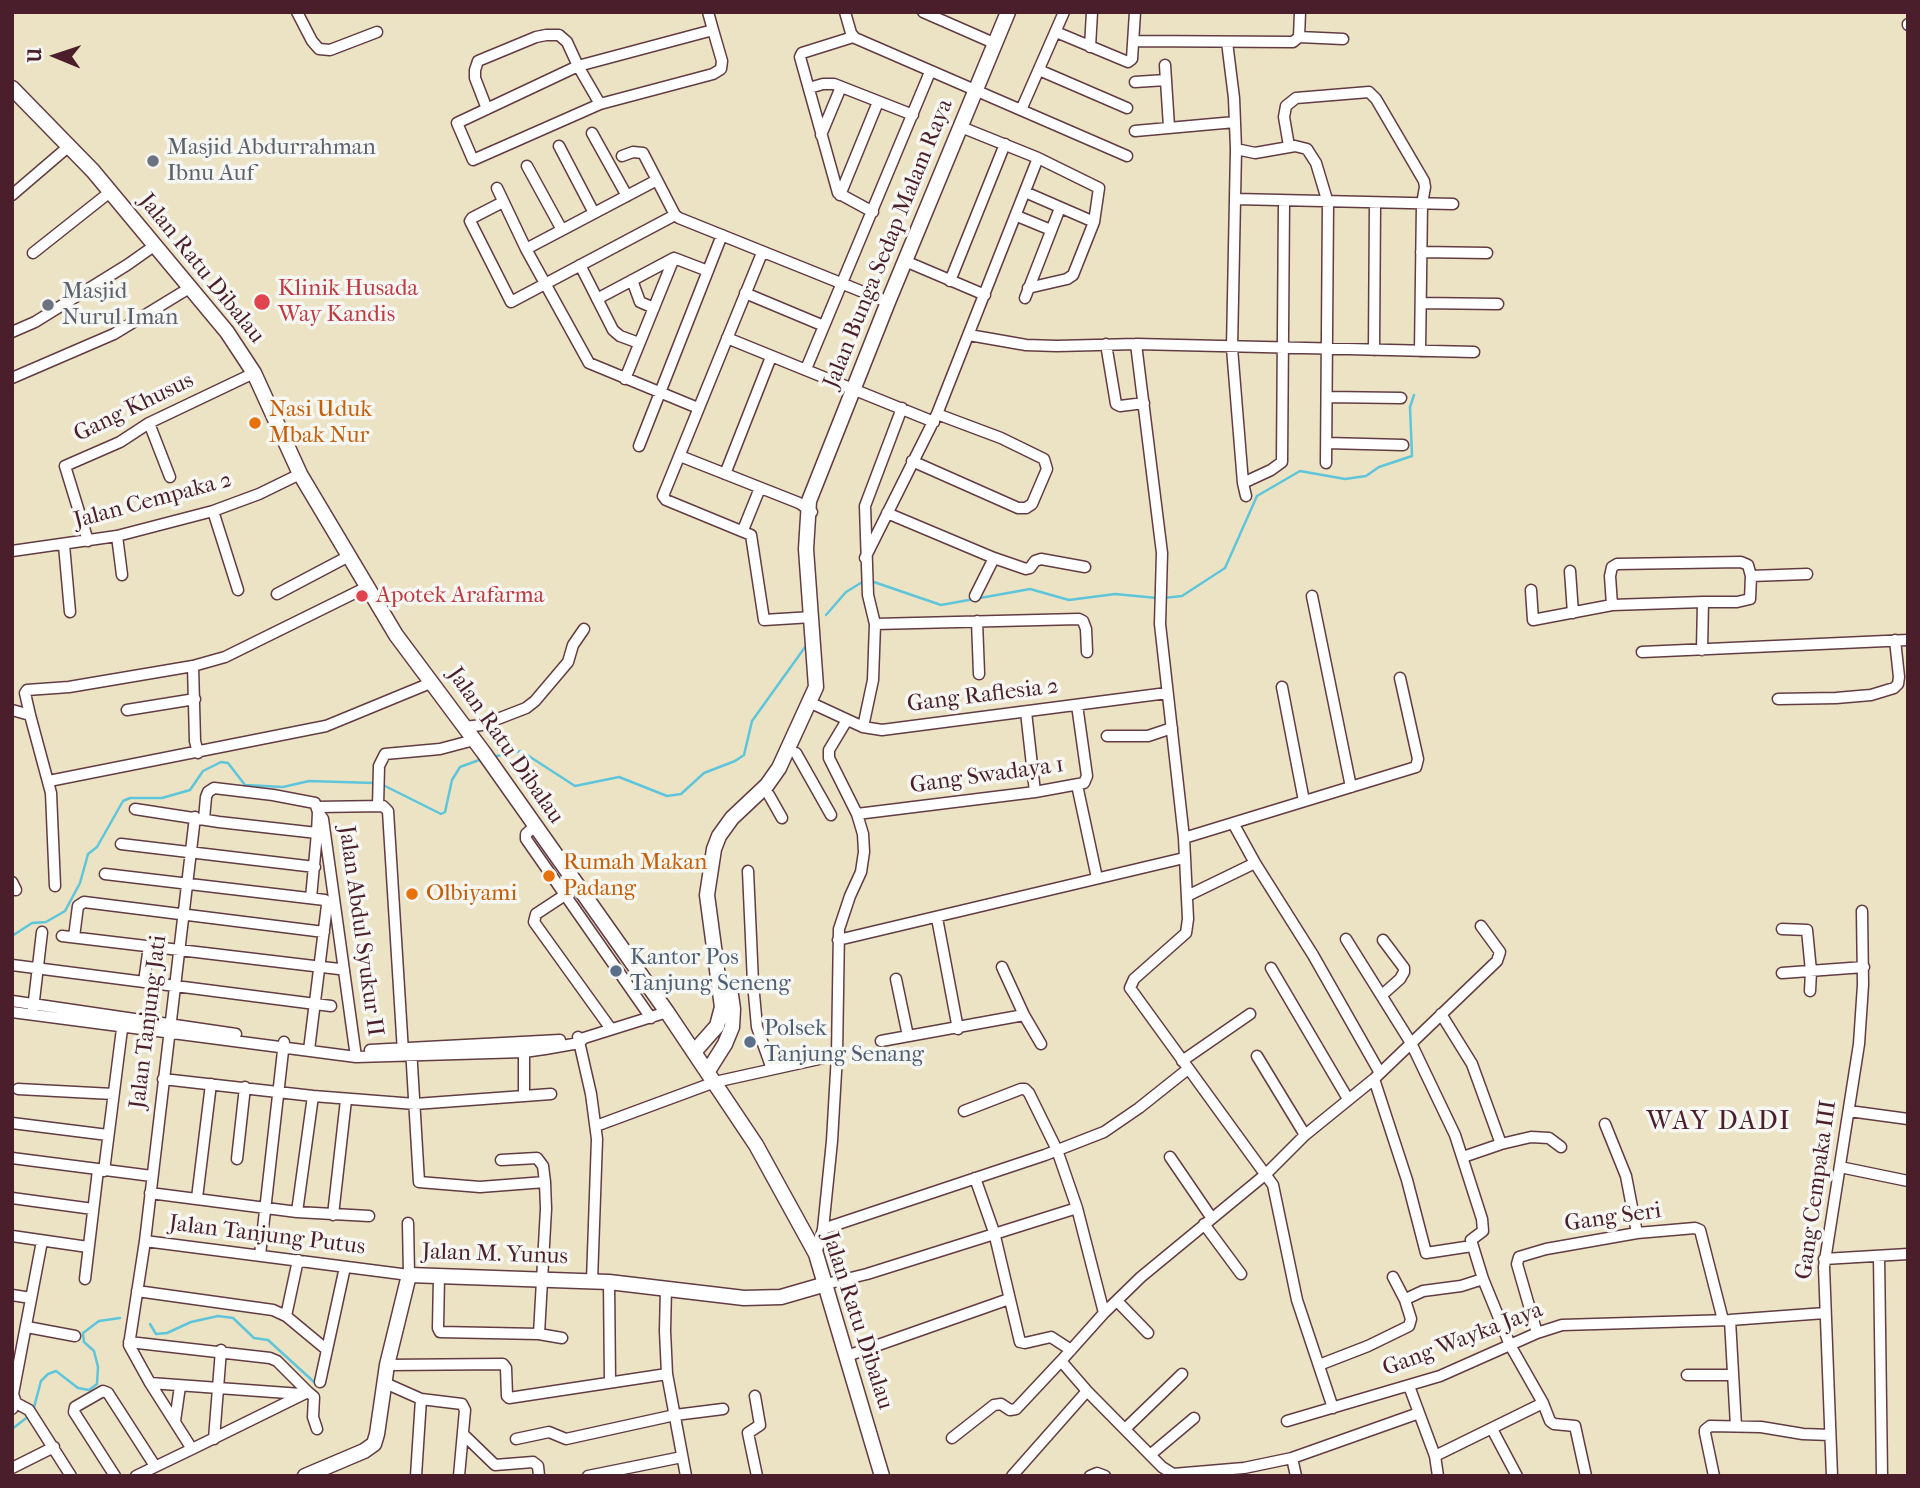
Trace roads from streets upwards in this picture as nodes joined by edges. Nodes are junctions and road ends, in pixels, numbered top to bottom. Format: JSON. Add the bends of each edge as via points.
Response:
{"nodes":[{"id":1,"x":297,"y":12,"type":"edge"},
{"id":2,"x":708,"y":12,"type":"edge"},
{"id":3,"x":845,"y":12,"type":"edge"},
{"id":4,"x":923,"y":12,"type":"edge"},
{"id":5,"x":1009,"y":12,"type":"edge"},
{"id":6,"x":1064,"y":12,"type":"edge"},
{"id":7,"x":1092,"y":12,"type":"edge"},
{"id":8,"x":1135,"y":12,"type":"edge"},
{"id":9,"x":1300,"y":12,"type":"edge"},
{"id":10,"x":949,"y":18,"type":"edge"},
{"id":11,"x":713,"y":30,"type":"junction"},
{"id":12,"x":1056,"y":32,"type":"junction"},
{"id":13,"x":377,"y":33,"type":"dead end"},
{"id":14,"x":853,"y":37,"type":"junction"},
{"id":15,"x":1297,"y":39,"type":"junction"},
{"id":16,"x":1342,"y":39,"type":"dead end"},
{"id":17,"x":1134,"y":41,"type":"junction"},
{"id":18,"x":1227,"y":42,"type":"junction"},
{"id":19,"x":996,"y":44,"type":"junction"},
{"id":20,"x":1090,"y":47,"type":"junction"},
{"id":21,"x":1165,"y":65,"type":"dead end"},
{"id":22,"x":578,"y":66,"type":"junction"},
{"id":23,"x":1039,"y":71,"type":"junction"},
{"id":24,"x":930,"y":72,"type":"junction"},
{"id":25,"x":1166,"y":80,"type":"junction"},
{"id":26,"x":1135,"y":82,"type":"dead end"},
{"id":27,"x":841,"y":87,"type":"junction"},
{"id":28,"x":12,"y":88,"type":"edge"},
{"id":29,"x":809,"y":88,"type":"junction"},
{"id":30,"x":975,"y":91,"type":"junction"},
{"id":31,"x":878,"y":102,"type":"junction"},
{"id":32,"x":600,"y":104,"type":"junction"},
{"id":33,"x":1127,"y":108,"type":"dead end"},
{"id":34,"x":487,"y":109,"type":"junction"},
{"id":35,"x":1021,"y":110,"type":"junction"},
{"id":36,"x":913,"y":115,"type":"junction"},
{"id":37,"x":1235,"y":122,"type":"junction"},
{"id":38,"x":961,"y":127,"type":"junction"},
{"id":39,"x":1169,"y":127,"type":"junction"},
{"id":40,"x":1135,"y":131,"type":"dead end"},
{"id":41,"x":592,"y":133,"type":"dead end"},
{"id":42,"x":821,"y":135,"type":"junction"},
{"id":43,"x":1005,"y":144,"type":"junction"},
{"id":44,"x":559,"y":146,"type":"dead end"},
{"id":45,"x":1289,"y":146,"type":"junction"},
{"id":46,"x":68,"y":147,"type":"junction"},
{"id":47,"x":1236,"y":149,"type":"junction"},
{"id":48,"x":622,"y":156,"type":"dead end"},
{"id":49,"x":1127,"y":156,"type":"dead end"},
{"id":50,"x":1038,"y":158,"type":"junction"},
{"id":51,"x":527,"y":166,"type":"dead end"},
{"id":52,"x":657,"y":180,"type":"junction"},
{"id":53,"x":497,"y":188,"type":"dead end"},
{"id":54,"x":110,"y":192,"type":"junction"},
{"id":55,"x":1025,"y":192,"type":"junction"},
{"id":56,"x":12,"y":195,"type":"edge"},
{"id":57,"x":841,"y":195,"type":"junction"},
{"id":58,"x":627,"y":196,"type":"junction"},
{"id":59,"x":1235,"y":199,"type":"junction"},
{"id":60,"x":1284,"y":201,"type":"junction"},
{"id":61,"x":503,"y":202,"type":"junction"},
{"id":62,"x":1328,"y":203,"type":"junction"},
{"id":63,"x":1376,"y":203,"type":"junction"},
{"id":64,"x":1422,"y":204,"type":"junction"},
{"id":65,"x":1453,"y":204,"type":"dead end"},
{"id":66,"x":1060,"y":208,"type":"junction"},
{"id":67,"x":873,"y":212,"type":"junction"},
{"id":68,"x":594,"y":213,"type":"junction"},
{"id":69,"x":675,"y":215,"type":"junction"},
{"id":70,"x":1017,"y":216,"type":"junction"},
{"id":71,"x":1094,"y":222,"type":"junction"},
{"id":72,"x":562,"y":230,"type":"junction"},
{"id":73,"x":1051,"y":230,"type":"junction"},
{"id":74,"x":723,"y":235,"type":"junction"},
{"id":75,"x":154,"y":246,"type":"junction"},
{"id":76,"x":526,"y":249,"type":"junction"},
{"id":77,"x":1421,"y":252,"type":"junction"},
{"id":78,"x":33,"y":253,"type":"dead end"},
{"id":79,"x":762,"y":253,"type":"junction"},
{"id":80,"x":1487,"y":253,"type":"dead end"},
{"id":81,"x":674,"y":258,"type":"junction"},
{"id":82,"x":905,"y":261,"type":"junction"},
{"id":83,"x":580,"y":265,"type":"junction"},
{"id":84,"x":708,"y":271,"type":"junction"},
{"id":85,"x":632,"y":280,"type":"junction"},
{"id":86,"x":950,"y":281,"type":"junction"},
{"id":87,"x":842,"y":284,"type":"junction"},
{"id":88,"x":546,"y":285,"type":"junction"},
{"id":89,"x":191,"y":287,"type":"junction"},
{"id":90,"x":745,"y":293,"type":"junction"},
{"id":91,"x":985,"y":295,"type":"junction"},
{"id":92,"x":597,"y":299,"type":"junction"},
{"id":93,"x":888,"y":302,"type":"junction"},
{"id":94,"x":1420,"y":303,"type":"junction"},
{"id":95,"x":1499,"y":304,"type":"dead end"},
{"id":96,"x":654,"y":308,"type":"junction"},
{"id":97,"x":824,"y":326,"type":"junction"},
{"id":98,"x":12,"y":332,"type":"edge"},
{"id":99,"x":969,"y":335,"type":"junction"},
{"id":100,"x":727,"y":338,"type":"junction"},
{"id":101,"x":639,"y":343,"type":"junction"},
{"id":102,"x":1106,"y":344,"type":"junction"},
{"id":103,"x":1136,"y":344,"type":"junction"},
{"id":104,"x":1232,"y":348,"type":"junction"},
{"id":105,"x":1283,"y":349,"type":"junction"},
{"id":106,"x":1327,"y":349,"type":"junction"},
{"id":107,"x":1374,"y":350,"type":"junction"},
{"id":108,"x":1420,"y":351,"type":"junction"},
{"id":109,"x":1474,"y":352,"type":"dead end"},
{"id":110,"x":771,"y":357,"type":"junction"},
{"id":111,"x":806,"y":369,"type":"junction"},
{"id":112,"x":254,"y":373,"type":"junction"},
{"id":113,"x":12,"y":378,"type":"edge"},
{"id":114,"x":625,"y":379,"type":"junction"},
{"id":115,"x":854,"y":388,"type":"junction"},
{"id":116,"x":660,"y":393,"type":"junction"},
{"id":117,"x":1327,"y":397,"type":"junction"},
{"id":118,"x":1401,"y":398,"type":"dead end"},
{"id":119,"x":1144,"y":403,"type":"junction"},
{"id":120,"x":698,"y":408,"type":"junction"},
{"id":121,"x":902,"y":408,"type":"junction"},
{"id":122,"x":936,"y":418,"type":"junction"},
{"id":123,"x":149,"y":423,"type":"junction"},
{"id":124,"x":1327,"y":443,"type":"junction"},
{"id":125,"x":1404,"y":445,"type":"dead end"},
{"id":126,"x":639,"y":446,"type":"dead end"},
{"id":127,"x":680,"y":456,"type":"junction"},
{"id":128,"x":912,"y":461,"type":"junction"},
{"id":129,"x":1326,"y":463,"type":"dead end"},
{"id":130,"x":300,"y":474,"type":"junction"},
{"id":131,"x":724,"y":474,"type":"junction"},
{"id":132,"x":170,"y":477,"type":"dead end"},
{"id":133,"x":1243,"y":483,"type":"junction"},
{"id":134,"x":760,"y":488,"type":"junction"},
{"id":135,"x":1246,"y":496,"type":"dead end"},
{"id":136,"x":810,"y":504,"type":"junction"},
{"id":137,"x":213,"y":511,"type":"junction"},
{"id":138,"x":887,"y":513,"type":"junction"},
{"id":139,"x":743,"y":530,"type":"junction"},
{"id":140,"x":117,"y":536,"type":"junction"},
{"id":141,"x":88,"y":541,"type":"junction"},
{"id":142,"x":64,"y":545,"type":"junction"},
{"id":143,"x":12,"y":551,"type":"edge"},
{"id":144,"x":349,"y":556,"type":"junction"},
{"id":145,"x":866,"y":558,"type":"junction"},
{"id":146,"x":994,"y":558,"type":"junction"},
{"id":147,"x":1085,"y":567,"type":"dead end"},
{"id":148,"x":1570,"y":571,"type":"dead end"},
{"id":149,"x":1807,"y":574,"type":"dead end"},
{"id":150,"x":121,"y":575,"type":"dead end"},
{"id":151,"x":1751,"y":576,"type":"junction"},
{"id":152,"x":367,"y":587,"type":"junction"},
{"id":153,"x":238,"y":590,"type":"dead end"},
{"id":154,"x":1531,"y":590,"type":"dead end"},
{"id":155,"x":277,"y":594,"type":"dead end"},
{"id":156,"x":975,"y":596,"type":"dead end"},
{"id":157,"x":1312,"y":596,"type":"dead end"},
{"id":158,"x":1703,"y":603,"type":"junction"},
{"id":159,"x":1612,"y":605,"type":"junction"},
{"id":160,"x":69,"y":612,"type":"dead end"},
{"id":161,"x":1573,"y":613,"type":"junction"},
{"id":162,"x":977,"y":621,"type":"junction"},
{"id":163,"x":875,"y":624,"type":"junction"},
{"id":164,"x":816,"y":627,"type":"junction"},
{"id":165,"x":584,"y":629,"type":"dead end"},
{"id":166,"x":1895,"y":640,"type":"junction"},
{"id":167,"x":1908,"y":640,"type":"edge"},
{"id":168,"x":1703,"y":650,"type":"junction"},
{"id":169,"x":1087,"y":652,"type":"dead end"},
{"id":170,"x":1642,"y":652,"type":"dead end"},
{"id":171,"x":193,"y":666,"type":"junction"},
{"id":172,"x":979,"y":674,"type":"dead end"},
{"id":173,"x":1400,"y":678,"type":"dead end"},
{"id":174,"x":433,"y":682,"type":"junction"},
{"id":175,"x":1282,"y":687,"type":"dead end"},
{"id":176,"x":1167,"y":693,"type":"junction"},
{"id":177,"x":195,"y":699,"type":"junction"},
{"id":178,"x":1778,"y":699,"type":"dead end"},
{"id":179,"x":812,"y":704,"type":"junction"},
{"id":180,"x":1077,"y":705,"type":"junction"},
{"id":181,"x":12,"y":710,"type":"edge"},
{"id":182,"x":127,"y":710,"type":"dead end"},
{"id":183,"x":1026,"y":712,"type":"junction"},
{"id":184,"x":30,"y":715,"type":"junction"},
{"id":185,"x":847,"y":720,"type":"junction"},
{"id":186,"x":464,"y":727,"type":"junction"},
{"id":187,"x":863,"y":727,"type":"junction"},
{"id":188,"x":1172,"y":728,"type":"junction"},
{"id":189,"x":1107,"y":736,"type":"dead end"},
{"id":190,"x":474,"y":740,"type":"junction"},
{"id":191,"x":198,"y":753,"type":"junction"},
{"id":192,"x":796,"y":753,"type":"junction"},
{"id":193,"x":49,"y":781,"type":"junction"},
{"id":194,"x":1077,"y":785,"type":"junction"},
{"id":195,"x":1351,"y":787,"type":"junction"},
{"id":196,"x":1035,"y":792,"type":"junction"},
{"id":197,"x":769,"y":794,"type":"junction"},
{"id":198,"x":1304,"y":801,"type":"junction"},
{"id":199,"x":378,"y":806,"type":"junction"},
{"id":200,"x":135,"y":809,"type":"dead end"},
{"id":201,"x":318,"y":810,"type":"junction"},
{"id":202,"x":857,"y":814,"type":"junction"},
{"id":203,"x":831,"y":815,"type":"dead end"},
{"id":204,"x":199,"y":818,"type":"junction"},
{"id":205,"x":782,"y":818,"type":"dead end"},
{"id":206,"x":1233,"y":823,"type":"junction"},
{"id":207,"x":317,"y":833,"type":"junction"},
{"id":208,"x":1184,"y":838,"type":"junction"},
{"id":209,"x":121,"y":844,"type":"dead end"},
{"id":210,"x":190,"y":852,"type":"junction"},
{"id":211,"x":1184,"y":858,"type":"junction"},
{"id":212,"x":1255,"y":863,"type":"junction"},
{"id":213,"x":315,"y":867,"type":"junction"},
{"id":214,"x":748,"y":871,"type":"dead end"},
{"id":215,"x":105,"y":874,"type":"dead end"},
{"id":216,"x":1097,"y":878,"type":"junction"},
{"id":217,"x":55,"y":886,"type":"dead end"},
{"id":218,"x":187,"y":886,"type":"junction"},
{"id":219,"x":571,"y":890,"type":"junction"},
{"id":220,"x":1187,"y":896,"type":"junction"},
{"id":221,"x":311,"y":898,"type":"junction"},
{"id":222,"x":1862,"y":911,"type":"dead end"},
{"id":223,"x":326,"y":913,"type":"junction"},
{"id":224,"x":183,"y":916,"type":"junction"},
{"id":225,"x":937,"y":918,"type":"junction"},
{"id":226,"x":338,"y":919,"type":"junction"},
{"id":227,"x":1481,"y":926,"type":"dead end"},
{"id":228,"x":1782,"y":929,"type":"dead end"},
{"id":229,"x":42,"y":932,"type":"dead end"},
{"id":230,"x":324,"y":932,"type":"junction"},
{"id":231,"x":1346,"y":939,"type":"dead end"},
{"id":232,"x":838,"y":940,"type":"junction"},
{"id":233,"x":1383,"y":940,"type":"dead end"},
{"id":234,"x":149,"y":946,"type":"junction"},
{"id":235,"x":179,"y":950,"type":"junction"},
{"id":236,"x":12,"y":965,"type":"edge"},
{"id":237,"x":319,"y":966,"type":"junction"},
{"id":238,"x":1002,"y":967,"type":"dead end"},
{"id":239,"x":1864,"y":967,"type":"junction"},
{"id":240,"x":37,"y":968,"type":"junction"},
{"id":241,"x":1271,"y":968,"type":"dead end"},
{"id":242,"x":339,"y":969,"type":"dead end"},
{"id":243,"x":1811,"y":971,"type":"junction"},
{"id":244,"x":1782,"y":973,"type":"dead end"},
{"id":245,"x":896,"y":979,"type":"dead end"},
{"id":246,"x":144,"y":982,"type":"junction"},
{"id":247,"x":174,"y":986,"type":"junction"},
{"id":248,"x":1810,"y":991,"type":"dead end"},
{"id":249,"x":1382,"y":995,"type":"junction"},
{"id":250,"x":12,"y":1001,"type":"edge"},
{"id":251,"x":34,"y":1004,"type":"junction"},
{"id":252,"x":313,"y":1004,"type":"junction"},
{"id":253,"x":331,"y":1006,"type":"dead end"},
{"id":254,"x":12,"y":1012,"type":"edge"},
{"id":255,"x":667,"y":1012,"type":"junction"},
{"id":256,"x":1250,"y":1014,"type":"dead end"},
{"id":257,"x":1441,"y":1014,"type":"junction"},
{"id":258,"x":33,"y":1016,"type":"junction"},
{"id":259,"x":1024,"y":1016,"type":"junction"},
{"id":260,"x":651,"y":1018,"type":"junction"},
{"id":261,"x":123,"y":1022,"type":"junction"},
{"id":262,"x":168,"y":1028,"type":"junction"},
{"id":263,"x":958,"y":1029,"type":"junction"},
{"id":264,"x":611,"y":1030,"type":"junction"},
{"id":265,"x":908,"y":1036,"type":"junction"},
{"id":266,"x":580,"y":1039,"type":"junction"},
{"id":267,"x":881,"y":1041,"type":"dead end"},
{"id":268,"x":1411,"y":1043,"type":"junction"},
{"id":269,"x":284,"y":1044,"type":"junction"},
{"id":270,"x":1041,"y":1044,"type":"dead end"},
{"id":271,"x":309,"y":1047,"type":"junction"},
{"id":272,"x":524,"y":1047,"type":"junction"},
{"id":273,"x":407,"y":1051,"type":"junction"},
{"id":274,"x":694,"y":1052,"type":"junction"},
{"id":275,"x":356,"y":1054,"type":"junction"},
{"id":276,"x":837,"y":1055,"type":"junction"},
{"id":277,"x":1257,"y":1056,"type":"dead end"},
{"id":278,"x":1185,"y":1065,"type":"junction"},
{"id":279,"x":772,"y":1069,"type":"junction"},
{"id":280,"x":711,"y":1076,"type":"junction"},
{"id":281,"x":1377,"y":1076,"type":"junction"},
{"id":282,"x":163,"y":1079,"type":"junction"},
{"id":283,"x":211,"y":1084,"type":"junction"},
{"id":284,"x":245,"y":1087,"type":"junction"},
{"id":285,"x":18,"y":1088,"type":"dead end"},
{"id":286,"x":279,"y":1091,"type":"junction"},
{"id":287,"x":113,"y":1094,"type":"junction"},
{"id":288,"x":551,"y":1094,"type":"dead end"},
{"id":289,"x":313,"y":1096,"type":"junction"},
{"id":290,"x":524,"y":1096,"type":"junction"},
{"id":291,"x":346,"y":1100,"type":"junction"},
{"id":292,"x":1348,"y":1100,"type":"junction"},
{"id":293,"x":415,"y":1104,"type":"junction"},
{"id":294,"x":964,"y":1111,"type":"dead end"},
{"id":295,"x":1849,"y":1111,"type":"junction"},
{"id":296,"x":1908,"y":1119,"type":"edge"},
{"id":297,"x":12,"y":1123,"type":"edge"},
{"id":298,"x":1605,"y":1124,"type":"dead end"},
{"id":299,"x":596,"y":1126,"type":"junction"},
{"id":300,"x":1304,"y":1135,"type":"junction"},
{"id":301,"x":108,"y":1136,"type":"junction"},
{"id":302,"x":1501,"y":1144,"type":"junction"},
{"id":303,"x":1561,"y":1147,"type":"dead end"},
{"id":304,"x":1057,"y":1150,"type":"junction"},
{"id":305,"x":1170,"y":1157,"type":"dead end"},
{"id":306,"x":1463,"y":1157,"type":"junction"},
{"id":307,"x":12,"y":1158,"type":"edge"},
{"id":308,"x":237,"y":1159,"type":"dead end"},
{"id":309,"x":501,"y":1160,"type":"dead end"},
{"id":310,"x":1840,"y":1167,"type":"junction"},
{"id":311,"x":101,"y":1171,"type":"junction"},
{"id":312,"x":1266,"y":1174,"type":"junction"},
{"id":313,"x":152,"y":1176,"type":"junction"},
{"id":314,"x":975,"y":1178,"type":"junction"},
{"id":315,"x":1908,"y":1181,"type":"edge"},
{"id":316,"x":545,"y":1182,"type":"junction"},
{"id":317,"x":150,"y":1193,"type":"junction"},
{"id":318,"x":12,"y":1198,"type":"edge"},
{"id":319,"x":197,"y":1198,"type":"junction"},
{"id":320,"x":265,"y":1206,"type":"junction"},
{"id":321,"x":1077,"y":1208,"type":"junction"},
{"id":322,"x":93,"y":1209,"type":"junction"},
{"id":323,"x":298,"y":1212,"type":"junction"},
{"id":324,"x":332,"y":1215,"type":"junction"},
{"id":325,"x":369,"y":1216,"type":"dead end"},
{"id":326,"x":1207,"y":1221,"type":"junction"},
{"id":327,"x":408,"y":1223,"type":"dead end"},
{"id":328,"x":823,"y":1228,"type":"junction"},
{"id":329,"x":994,"y":1233,"type":"junction"},
{"id":330,"x":1637,"y":1233,"type":"junction"},
{"id":331,"x":12,"y":1236,"type":"edge"},
{"id":332,"x":42,"y":1241,"type":"junction"},
{"id":333,"x":145,"y":1241,"type":"junction"},
{"id":334,"x":1472,"y":1246,"type":"junction"},
{"id":335,"x":88,"y":1247,"type":"junction"},
{"id":336,"x":816,"y":1254,"type":"junction"},
{"id":337,"x":1908,"y":1254,"type":"edge"},
{"id":338,"x":260,"y":1255,"type":"junction"},
{"id":339,"x":1879,"y":1256,"type":"junction"},
{"id":340,"x":1824,"y":1259,"type":"junction"},
{"id":341,"x":298,"y":1260,"type":"junction"},
{"id":342,"x":345,"y":1267,"type":"junction"},
{"id":343,"x":1241,"y":1274,"type":"dead end"},
{"id":344,"x":409,"y":1275,"type":"junction"},
{"id":345,"x":439,"y":1276,"type":"junction"},
{"id":346,"x":1393,"y":1277,"type":"dead end"},
{"id":347,"x":543,"y":1278,"type":"junction"},
{"id":348,"x":85,"y":1279,"type":"dead end"},
{"id":349,"x":1483,"y":1279,"type":"junction"},
{"id":350,"x":592,"y":1281,"type":"junction"},
{"id":351,"x":609,"y":1282,"type":"junction"},
{"id":352,"x":826,"y":1284,"type":"junction"},
{"id":353,"x":666,"y":1288,"type":"junction"},
{"id":354,"x":137,"y":1291,"type":"junction"},
{"id":355,"x":12,"y":1295,"type":"edge"},
{"id":356,"x":31,"y":1298,"type":"junction"},
{"id":357,"x":1009,"y":1299,"type":"junction"},
{"id":358,"x":1405,"y":1300,"type":"junction"},
{"id":359,"x":1117,"y":1301,"type":"junction"},
{"id":360,"x":1104,"y":1313,"type":"junction"},
{"id":361,"x":1825,"y":1313,"type":"junction"},
{"id":362,"x":286,"y":1316,"type":"junction"},
{"id":363,"x":1726,"y":1320,"type":"junction"},
{"id":364,"x":27,"y":1327,"type":"junction"},
{"id":365,"x":1148,"y":1333,"type":"dead end"},
{"id":366,"x":1537,"y":1333,"type":"junction"},
{"id":367,"x":539,"y":1334,"type":"junction"},
{"id":368,"x":75,"y":1336,"type":"dead end"},
{"id":369,"x":562,"y":1338,"type":"dead end"},
{"id":370,"x":12,"y":1342,"type":"edge"},
{"id":371,"x":130,"y":1342,"type":"junction"},
{"id":372,"x":24,"y":1345,"type":"junction"},
{"id":373,"x":1510,"y":1345,"type":"junction"},
{"id":374,"x":221,"y":1350,"type":"junction"},
{"id":375,"x":327,"y":1350,"type":"junction"},
{"id":376,"x":1071,"y":1350,"type":"junction"},
{"id":377,"x":846,"y":1356,"type":"junction"},
{"id":378,"x":1062,"y":1361,"type":"junction"},
{"id":379,"x":387,"y":1365,"type":"junction"},
{"id":380,"x":1319,"y":1365,"type":"junction"},
{"id":381,"x":667,"y":1374,"type":"junction"},
{"id":382,"x":1182,"y":1374,"type":"dead end"},
{"id":383,"x":1687,"y":1375,"type":"dead end"},
{"id":384,"x":1733,"y":1375,"type":"junction"},
{"id":385,"x":320,"y":1382,"type":"dead end"},
{"id":386,"x":610,"y":1382,"type":"junction"},
{"id":387,"x":150,"y":1383,"type":"junction"},
{"id":388,"x":385,"y":1383,"type":"junction"},
{"id":389,"x":180,"y":1386,"type":"junction"},
{"id":390,"x":1409,"y":1386,"type":"junction"},
{"id":391,"x":13,"y":1390,"type":"edge"},
{"id":392,"x":218,"y":1390,"type":"junction"},
{"id":393,"x":1087,"y":1391,"type":"junction"},
{"id":394,"x":304,"y":1393,"type":"junction"},
{"id":395,"x":755,"y":1396,"type":"dead end"},
{"id":396,"x":421,"y":1399,"type":"junction"},
{"id":397,"x":1543,"y":1403,"type":"junction"},
{"id":398,"x":14,"y":1406,"type":"edge"},
{"id":399,"x":1333,"y":1408,"type":"junction"},
{"id":400,"x":723,"y":1409,"type":"dead end"},
{"id":401,"x":1419,"y":1413,"type":"junction"},
{"id":402,"x":675,"y":1415,"type":"junction"},
{"id":403,"x":1194,"y":1418,"type":"dead end"},
{"id":404,"x":175,"y":1421,"type":"junction"},
{"id":405,"x":1287,"y":1421,"type":"dead end"},
{"id":406,"x":1736,"y":1426,"type":"junction"},
{"id":407,"x":317,"y":1429,"type":"dead end"},
{"id":408,"x":1125,"y":1429,"type":"junction"},
{"id":409,"x":1492,"y":1429,"type":"junction"},
{"id":410,"x":463,"y":1434,"type":"junction"},
{"id":411,"x":1830,"y":1436,"type":"junction"},
{"id":412,"x":953,"y":1438,"type":"dead end"},
{"id":413,"x":214,"y":1439,"type":"junction"},
{"id":414,"x":516,"y":1439,"type":"dead end"},
{"id":415,"x":54,"y":1447,"type":"junction"},
{"id":416,"x":192,"y":1449,"type":"junction"},
{"id":417,"x":1150,"y":1455,"type":"junction"},
{"id":418,"x":1435,"y":1456,"type":"junction"},
{"id":419,"x":682,"y":1457,"type":"junction"},
{"id":420,"x":1292,"y":1458,"type":"junction"},
{"id":421,"x":155,"y":1466,"type":"junction"},
{"id":422,"x":12,"y":1468,"type":"edge"},
{"id":423,"x":495,"y":1471,"type":"edge"},
{"id":424,"x":311,"y":1475,"type":"edge"},
{"id":425,"x":70,"y":1476,"type":"edge"},
{"id":426,"x":115,"y":1476,"type":"edge"},
{"id":427,"x":136,"y":1476,"type":"edge"},
{"id":428,"x":416,"y":1476,"type":"edge"},
{"id":429,"x":459,"y":1476,"type":"edge"},
{"id":430,"x":540,"y":1476,"type":"edge"},
{"id":431,"x":588,"y":1476,"type":"edge"},
{"id":432,"x":686,"y":1476,"type":"edge"},
{"id":433,"x":757,"y":1476,"type":"edge"},
{"id":434,"x":882,"y":1476,"type":"edge"},
{"id":435,"x":1012,"y":1476,"type":"edge"},
{"id":436,"x":1090,"y":1476,"type":"edge"},
{"id":437,"x":1105,"y":1476,"type":"edge"},
{"id":438,"x":1296,"y":1476,"type":"edge"},
{"id":439,"x":1438,"y":1476,"type":"edge"},
{"id":440,"x":1517,"y":1476,"type":"edge"},
{"id":441,"x":1586,"y":1476,"type":"edge"},
{"id":442,"x":1714,"y":1476,"type":"edge"},
{"id":443,"x":1832,"y":1476,"type":"edge"},
{"id":444,"x":1882,"y":1476,"type":"edge"}],
"edges":[{"from":1,"to":13,"type":"street","via":[[319,49],[330,50]]},
{"from":2,"to":11,"type":"street"},
{"from":3,"to":14,"type":"street"},
{"from":4,"to":10,"type":"street"},
{"from":5,"to":19,"type":"street","name":"Jalan Bunga Sedap Malam Raya"},
{"from":6,"to":12,"type":"street"},
{"from":7,"to":20,"type":"street"},
{"from":8,"to":17,"type":"street"},
{"from":9,"to":15,"type":"street"},
{"from":10,"to":19,"type":"street"},
{"from":11,"to":22,"type":"street"},
{"from":11,"to":32,"type":"street","via":[[721,69]]},
{"from":12,"to":20,"type":"street"},
{"from":12,"to":23,"type":"street"},
{"from":14,"to":24,"type":"street"},
{"from":14,"to":29,"type":"street","via":[[800,55]]},
{"from":15,"to":16,"type":"street"},
{"from":15,"to":18,"type":"street"},
{"from":17,"to":18,"type":"street"},
{"from":17,"to":20,"type":"street","via":[[1128,62]]},
{"from":18,"to":37,"type":"street"},
{"from":19,"to":30,"type":"street","name":"Jalan Bunga Sedap Malam Raya"},
{"from":21,"to":25,"type":"street"},
{"from":22,"to":32,"type":"street"},
{"from":22,"to":34,"type":"street"},
{"from":22,"to":34,"type":"street","via":[[559,35],[536,37],[478,61],[475,78]]},
{"from":23,"to":33,"type":"street"},
{"from":23,"to":35,"type":"street"},
{"from":24,"to":30,"type":"street"},
{"from":24,"to":36,"type":"street"},
{"from":25,"to":26,"type":"street"},
{"from":25,"to":39,"type":"street"},
{"from":27,"to":29,"type":"street","via":[[827,83]]},
{"from":27,"to":31,"type":"street"},
{"from":27,"to":42,"type":"street"},
{"from":28,"to":46,"type":"street","name":"Jalan Ratu Dibalau"},
{"from":29,"to":42,"type":"street"},
{"from":30,"to":35,"type":"street"},
{"from":30,"to":38,"type":"street","name":"Jalan Bunga Sedap Malam Raya"},
{"from":31,"to":36,"type":"street"},
{"from":31,"to":57,"type":"street"},
{"from":32,"to":34,"type":"street","via":[[473,160],[457,123]]},
{"from":35,"to":49,"type":"street"},
{"from":36,"to":67,"type":"street"},
{"from":37,"to":39,"type":"street"},
{"from":37,"to":47,"type":"street"},
{"from":38,"to":43,"type":"street"},
{"from":38,"to":82,"type":"street","name":"Jalan Bunga Sedap Malam Raya"},
{"from":39,"to":40,"type":"street"},
{"from":41,"to":58,"type":"street"},
{"from":42,"to":57,"type":"street"},
{"from":43,"to":50,"type":"street"},
{"from":43,"to":86,"type":"street"},
{"from":44,"to":68,"type":"street"},
{"from":45,"to":47,"type":"street","via":[[1255,153]]},
{"from":45,"to":62,"type":"street","via":[[1312,154]]},
{"from":45,"to":64,"type":"street","via":[[1284,117],[1286,107],[1296,98],[1368,92],[1424,181]]},
{"from":46,"to":54,"type":"street","name":"Jalan Ratu Dibalau"},
{"from":46,"to":56,"type":"street"},
{"from":47,"to":59,"type":"street"},
{"from":48,"to":52,"type":"street","via":[[643,153]]},
{"from":50,"to":55,"type":"street"},
{"from":50,"to":71,"type":"street","via":[[1099,188]]},
{"from":51,"to":72,"type":"street"},
{"from":52,"to":58,"type":"street"},
{"from":52,"to":69,"type":"street"},
{"from":53,"to":61,"type":"street"},
{"from":54,"to":75,"type":"street","name":"Jalan Ratu Dibalau"},
{"from":54,"to":78,"type":"street"},
{"from":55,"to":66,"type":"street"},
{"from":55,"to":70,"type":"street"},
{"from":57,"to":67,"type":"street"},
{"from":58,"to":68,"type":"street"},
{"from":59,"to":60,"type":"street"},
{"from":59,"to":104,"type":"street"},
{"from":60,"to":62,"type":"street"},
{"from":60,"to":105,"type":"street"},
{"from":61,"to":76,"type":"street"},
{"from":61,"to":88,"type":"street","via":[[470,221],[509,300],[515,302]]},
{"from":62,"to":63,"type":"street"},
{"from":62,"to":106,"type":"street"},
{"from":63,"to":64,"type":"street"},
{"from":63,"to":107,"type":"street"},
{"from":64,"to":65,"type":"street"},
{"from":64,"to":77,"type":"street"},
{"from":66,"to":71,"type":"street"},
{"from":66,"to":73,"type":"street"},
{"from":67,"to":87,"type":"street"},
{"from":68,"to":72,"type":"street"},
{"from":69,"to":74,"type":"street"},
{"from":69,"to":83,"type":"street"},
{"from":70,"to":73,"type":"street"},
{"from":70,"to":91,"type":"street"},
{"from":71,"to":73,"type":"street","via":[[1073,275],[1027,293]]},
{"from":72,"to":76,"type":"street"},
{"from":74,"to":79,"type":"street"},
{"from":74,"to":84,"type":"street"},
{"from":75,"to":89,"type":"street","name":"Jalan Ratu Dibalau"},
{"from":75,"to":98,"type":"street"},
{"from":76,"to":88,"type":"street"},
{"from":77,"to":80,"type":"street"},
{"from":77,"to":94,"type":"street"},
{"from":79,"to":87,"type":"street"},
{"from":79,"to":90,"type":"street"},
{"from":81,"to":84,"type":"street"},
{"from":81,"to":85,"type":"street"},
{"from":81,"to":96,"type":"street"},
{"from":82,"to":86,"type":"street"},
{"from":82,"to":93,"type":"street","name":"Jalan Bunga Sedap Malam Raya"},
{"from":83,"to":88,"type":"street"},
{"from":83,"to":92,"type":"street"},
{"from":84,"to":116,"type":"street"},
{"from":85,"to":92,"type":"street"},
{"from":85,"to":96,"type":"street","via":[[640,302]]},
{"from":86,"to":91,"type":"street"},
{"from":87,"to":93,"type":"street"},
{"from":87,"to":97,"type":"street"},
{"from":88,"to":114,"type":"street","via":[[589,363]]},
{"from":89,"to":112,"type":"street","name":"Jalan Ratu Dibalau"},
{"from":89,"to":113,"type":"street","via":[[114,334]]},
{"from":90,"to":97,"type":"street"},
{"from":90,"to":100,"type":"street"},
{"from":91,"to":99,"type":"street"},
{"from":92,"to":101,"type":"street","via":[[617,334]]},
{"from":93,"to":115,"type":"street","name":"Jalan Bunga Sedap Malam Raya"},
{"from":94,"to":95,"type":"street"},
{"from":94,"to":108,"type":"street"},
{"from":96,"to":101,"type":"street"},
{"from":97,"to":111,"type":"street"},
{"from":99,"to":102,"type":"street","via":[[1026,345]]},
{"from":99,"to":122,"type":"street"},
{"from":100,"to":110,"type":"street"},
{"from":100,"to":120,"type":"street"},
{"from":101,"to":114,"type":"street"},
{"from":102,"to":103,"type":"street"},
{"from":102,"to":119,"type":"street","via":[[1116,404]]},
{"from":103,"to":104,"type":"street"},
{"from":103,"to":119,"type":"street"},
{"from":104,"to":105,"type":"street"},
{"from":104,"to":133,"type":"street"},
{"from":105,"to":106,"type":"street"},
{"from":105,"to":133,"type":"street","via":[[1282,462]]},
{"from":106,"to":107,"type":"street"},
{"from":106,"to":117,"type":"street"},
{"from":107,"to":108,"type":"street"},
{"from":108,"to":109,"type":"street"},
{"from":110,"to":111,"type":"street"},
{"from":110,"to":131,"type":"street"},
{"from":111,"to":115,"type":"street"},
{"from":112,"to":123,"type":"street","name":"Gang Khusus"},
{"from":112,"to":130,"type":"street","name":"Jalan Ratu Dibalau"},
{"from":114,"to":116,"type":"street"},
{"from":115,"to":121,"type":"street"},
{"from":115,"to":136,"type":"street","name":"Jalan Bunga Sedap Malam Raya"},
{"from":116,"to":120,"type":"street"},
{"from":116,"to":126,"type":"street"},
{"from":117,"to":118,"type":"street"},
{"from":117,"to":124,"type":"street"},
{"from":119,"to":176,"type":"street","via":[[1162,553],[1160,611]]},
{"from":120,"to":127,"type":"street"},
{"from":121,"to":122,"type":"street"},
{"from":121,"to":145,"type":"street","via":[[866,501]]},
{"from":122,"to":128,"type":"street"},
{"from":122,"to":128,"type":"street","via":[[1001,438],[1044,459],[1047,469],[1032,505],[1018,508]]},
{"from":123,"to":132,"type":"street"},
{"from":123,"to":141,"type":"street","name":"Gang Khusus","via":[[120,442],[65,466]]},
{"from":124,"to":125,"type":"street"},
{"from":124,"to":129,"type":"street"},
{"from":127,"to":131,"type":"street"},
{"from":127,"to":139,"type":"street","via":[[663,498]]},
{"from":128,"to":138,"type":"street"},
{"from":130,"to":137,"type":"street","name":"Jalan Cempaka 2"},
{"from":130,"to":144,"type":"street","name":"Jalan Ratu Dibalau"},
{"from":131,"to":134,"type":"street"},
{"from":133,"to":135,"type":"street"},
{"from":134,"to":136,"type":"street"},
{"from":134,"to":139,"type":"street"},
{"from":136,"to":164,"type":"street","name":"Jalan Bunga Sedap Malam Raya","via":[[806,549]]},
{"from":137,"to":140,"type":"street","name":"Jalan Cempaka 2"},
{"from":137,"to":153,"type":"street"},
{"from":138,"to":145,"type":"street"},
{"from":138,"to":146,"type":"street"},
{"from":139,"to":164,"type":"street","via":[[753,537],[763,619]]},
{"from":140,"to":141,"type":"street","name":"Jalan Cempaka 2"},
{"from":140,"to":150,"type":"street"},
{"from":141,"to":142,"type":"street","name":"Jalan Cempaka 2"},
{"from":142,"to":143,"type":"street","name":"Jalan Cempaka 2"},
{"from":142,"to":160,"type":"street"},
{"from":144,"to":152,"type":"street","name":"Jalan Ratu Dibalau"},
{"from":144,"to":155,"type":"street"},
{"from":145,"to":163,"type":"street"},
{"from":146,"to":147,"type":"street","via":[[1026,569],[1041,559]]},
{"from":146,"to":156,"type":"street"},
{"from":148,"to":161,"type":"street"},
{"from":149,"to":151,"type":"street"},
{"from":151,"to":158,"type":"street","via":[[1750,599]]},
{"from":151,"to":159,"type":"street","via":[[1748,565],[1741,562],[1617,564],[1610,576]]},
{"from":152,"to":171,"type":"street","via":[[225,657]]},
{"from":152,"to":174,"type":"street","name":"Jalan Ratu Dibalau","via":[[396,635]]},
{"from":154,"to":161,"type":"street","via":[[1533,621]]},
{"from":157,"to":195,"type":"street"},
{"from":158,"to":159,"type":"street"},
{"from":158,"to":168,"type":"street"},
{"from":159,"to":161,"type":"street"},
{"from":162,"to":163,"type":"street"},
{"from":162,"to":169,"type":"street","via":[[1079,619],[1086,629]]},
{"from":162,"to":172,"type":"street"},
{"from":163,"to":187,"type":"street","via":[[873,680]]},
{"from":164,"to":179,"type":"street","name":"Jalan Bunga Sedap Malam Raya"},
{"from":165,"to":186,"type":"street","via":[[568,662],[535,701],[482,725]]},
{"from":166,"to":167,"type":"street"},
{"from":166,"to":168,"type":"street"},
{"from":166,"to":178,"type":"street","via":[[1899,677],[1894,688],[1871,695]]},
{"from":168,"to":170,"type":"street"},
{"from":171,"to":177,"type":"street"},
{"from":171,"to":184,"type":"street","via":[[30,689],[25,693]]},
{"from":173,"to":195,"type":"street","via":[[1417,766]]},
{"from":174,"to":186,"type":"street","name":"Jalan Ratu Dibalau"},
{"from":174,"to":191,"type":"street","via":[[326,726]]},
{"from":175,"to":198,"type":"street"},
{"from":176,"to":180,"type":"street","name":"Gang Raflesia 2"},
{"from":176,"to":188,"type":"street"},
{"from":177,"to":182,"type":"street"},
{"from":177,"to":191,"type":"street"},
{"from":179,"to":185,"type":"street","name":"Gang Raflesia 2"},
{"from":179,"to":192,"type":"street","name":"Jalan Bunga Sedap Malam Raya"},
{"from":179,"to":274,"type":"street","name":"Jalan Bunga Sedap Malam Raya","via":[[772,778],[732,818],[714,849],[707,895],[722,1007],[718,1026]]},
{"from":180,"to":183,"type":"street","name":"Gang Raflesia 2"},
{"from":180,"to":194,"type":"street","name":"Gang Swadaya 1","via":[[1087,780]]},
{"from":181,"to":184,"type":"street"},
{"from":183,"to":187,"type":"street","name":"Gang Raflesia 2","via":[[882,730]]},
{"from":183,"to":196,"type":"street"},
{"from":184,"to":193,"type":"street"},
{"from":185,"to":187,"type":"street","name":"Gang Raflesia 2"},
{"from":185,"to":202,"type":"street","via":[[828,754]]},
{"from":186,"to":190,"type":"street","name":"Jalan Ratu Dibalau"},
{"from":188,"to":189,"type":"street","via":[[1148,736]]},
{"from":188,"to":208,"type":"street"},
{"from":190,"to":199,"type":"street","via":[[440,749],[385,754],[380,760]]},
{"from":190,"to":219,"type":"street","name":"Jalan Ratu Dibalau","via":[[535,827]]},
{"from":191,"to":193,"type":"street"},
{"from":192,"to":197,"type":"street","name":"Jalan Bunga Sedap Malam Raya"},
{"from":192,"to":203,"type":"street"},
{"from":193,"to":217,"type":"street"},
{"from":194,"to":196,"type":"street","name":"Gang Swadaya 1"},
{"from":194,"to":216,"type":"street"},
{"from":195,"to":198,"type":"street"},
{"from":196,"to":202,"type":"street","name":"Gang Swadaya 1"},
{"from":197,"to":205,"type":"street"},
{"from":197,"to":280,"type":"street","name":"Jalan Bunga Sedap Malam Raya","via":[[731,831],[721,852],[715,911],[733,1018]]},
{"from":198,"to":206,"type":"street"},
{"from":199,"to":201,"type":"street"},
{"from":199,"to":273,"type":"street","via":[[388,811]]},
{"from":200,"to":204,"type":"street"},
{"from":201,"to":204,"type":"street","name":"Jalan Tanjung Jati","via":[[311,802],[214,788],[208,792]]},
{"from":201,"to":207,"type":"street"},
{"from":201,"to":226,"type":"street","name":"Jalan Abdul Syukur II"},
{"from":202,"to":232,"type":"street","via":[[865,843],[864,862]]},
{"from":204,"to":207,"type":"street"},
{"from":204,"to":210,"type":"street","name":"Jalan Tanjung Jati"},
{"from":206,"to":208,"type":"street"},
{"from":206,"to":212,"type":"street"},
{"from":207,"to":213,"type":"street"},
{"from":208,"to":211,"type":"street"},
{"from":209,"to":210,"type":"street"},
{"from":210,"to":213,"type":"street"},
{"from":210,"to":218,"type":"street","name":"Jalan Tanjung Jati"},
{"from":211,"to":216,"type":"street"},
{"from":211,"to":220,"type":"street"},
{"from":212,"to":220,"type":"street"},
{"from":212,"to":281,"type":"street","via":[[1306,943]]},
{"from":213,"to":221,"type":"street"},
{"from":214,"to":279,"type":"street","via":[[757,1027]]},
{"from":215,"to":218,"type":"street"},
{"from":216,"to":225,"type":"street"},
{"from":218,"to":221,"type":"street"},
{"from":218,"to":224,"type":"street","name":"Jalan Tanjung Jati"},
{"from":219,"to":255,"type":"street","name":"Jalan Ratu Dibalau"},
{"from":219,"to":260,"type":"street"},
{"from":219,"to":264,"type":"street","via":[[536,914],[534,922]]},
{"from":220,"to":278,"type":"street","via":[[1186,933],[1134,979],[1130,988]]},
{"from":221,"to":223,"type":"street","via":[[325,900]]},
{"from":222,"to":239,"type":"street","name":"Gang Cempaka III"},
{"from":223,"to":226,"type":"street"},
{"from":223,"to":230,"type":"street"},
{"from":224,"to":230,"type":"street"},
{"from":224,"to":234,"type":"street","via":[[80,903],[68,937]]},
{"from":224,"to":235,"type":"street","name":"Jalan Tanjung Jati"},
{"from":225,"to":232,"type":"street"},
{"from":225,"to":263,"type":"street"},
{"from":226,"to":275,"type":"street","name":"Jalan Abdul Syukur II"},
{"from":227,"to":257,"type":"street","via":[[1500,958]]},
{"from":228,"to":243,"type":"street","via":[[1807,930]]},
{"from":229,"to":240,"type":"street"},
{"from":230,"to":237,"type":"street"},
{"from":231,"to":249,"type":"street"},
{"from":232,"to":276,"type":"street"},
{"from":233,"to":249,"type":"street","via":[[1404,972]]},
{"from":234,"to":235,"type":"street"},
{"from":234,"to":246,"type":"street"},
{"from":235,"to":237,"type":"street"},
{"from":235,"to":247,"type":"street","name":"Jalan Tanjung Jati"},
{"from":236,"to":240,"type":"street"},
{"from":237,"to":242,"type":"street"},
{"from":237,"to":252,"type":"street"},
{"from":238,"to":259,"type":"street"},
{"from":239,"to":243,"type":"street"},
{"from":239,"to":295,"type":"street","name":"Gang Cempaka III"},
{"from":240,"to":246,"type":"street"},
{"from":240,"to":251,"type":"street"},
{"from":241,"to":292,"type":"street"},
{"from":243,"to":244,"type":"street"},
{"from":243,"to":248,"type":"street"},
{"from":245,"to":265,"type":"street"},
{"from":246,"to":247,"type":"street"},
{"from":247,"to":252,"type":"street"},
{"from":247,"to":262,"type":"street","name":"Jalan Tanjung Jati"},
{"from":249,"to":268,"type":"street"},
{"from":250,"to":251,"type":"street"},
{"from":251,"to":258,"type":"street"},
{"from":251,"to":261,"type":"street"},
{"from":252,"to":253,"type":"street"},
{"from":252,"to":271,"type":"street"},
{"from":254,"to":258,"type":"street"},
{"from":255,"to":260,"type":"street"},
{"from":255,"to":274,"type":"street","name":"Jalan Ratu Dibalau"},
{"from":256,"to":278,"type":"street"},
{"from":257,"to":268,"type":"street"},
{"from":257,"to":302,"type":"street","via":[[1472,1064]]},
{"from":258,"to":261,"type":"street"},
{"from":259,"to":263,"type":"street"},
{"from":259,"to":270,"type":"street"},
{"from":260,"to":264,"type":"street"},
{"from":261,"to":262,"type":"street"},
{"from":261,"to":287,"type":"street"},
{"from":262,"to":269,"type":"street"},
{"from":262,"to":282,"type":"street","name":"Jalan Tanjung Jati"},
{"from":263,"to":265,"type":"street"},
{"from":264,"to":266,"type":"street"},
{"from":265,"to":267,"type":"street"},
{"from":266,"to":272,"type":"street"},
{"from":266,"to":299,"type":"street"},
{"from":268,"to":281,"type":"street"},
{"from":268,"to":306,"type":"street"},
{"from":269,"to":271,"type":"street"},
{"from":269,"to":286,"type":"street"},
{"from":271,"to":275,"type":"street"},
{"from":272,"to":273,"type":"street"},
{"from":272,"to":290,"type":"street"},
{"from":273,"to":275,"type":"street"},
{"from":273,"to":293,"type":"street"},
{"from":274,"to":280,"type":"street","name":"Jalan Ratu Dibalau"},
{"from":276,"to":279,"type":"street"},
{"from":276,"to":328,"type":"street"},
{"from":277,"to":300,"type":"street"},
{"from":278,"to":304,"type":"street","via":[[1118,1124]]},
{"from":278,"to":312,"type":"street"},
{"from":279,"to":280,"type":"street"},
{"from":280,"to":299,"type":"street"},
{"from":280,"to":336,"type":"street","name":"Jalan Ratu Dibalau","via":[[757,1145]]},
{"from":281,"to":292,"type":"street"},
{"from":281,"to":334,"type":"street","via":[[1426,1253]]},
{"from":282,"to":283,"type":"street"},
{"from":282,"to":313,"type":"street","name":"Jalan Tanjung Jati"},
{"from":283,"to":284,"type":"street"},
{"from":283,"to":319,"type":"street"},
{"from":284,"to":286,"type":"street"},
{"from":284,"to":308,"type":"street"},
{"from":285,"to":287,"type":"street"},
{"from":286,"to":289,"type":"street"},
{"from":286,"to":320,"type":"street"},
{"from":287,"to":301,"type":"street"},
{"from":288,"to":290,"type":"street"},
{"from":289,"to":291,"type":"street"},
{"from":289,"to":323,"type":"street"},
{"from":290,"to":293,"type":"street"},
{"from":291,"to":293,"type":"street"},
{"from":291,"to":324,"type":"street"},
{"from":292,"to":300,"type":"street"},
{"from":293,"to":316,"type":"street","via":[[419,1182],[480,1187]]},
{"from":294,"to":304,"type":"street","via":[[1025,1089]]},
{"from":295,"to":296,"type":"street"},
{"from":295,"to":310,"type":"street","name":"Gang Cempaka III"},
{"from":297,"to":301,"type":"street"},
{"from":298,"to":330,"type":"street","via":[[1626,1176]]},
{"from":299,"to":350,"type":"street"},
{"from":300,"to":312,"type":"street"},
{"from":301,"to":311,"type":"street"},
{"from":302,"to":303,"type":"street","via":[[1541,1137],[1553,1139]]},
{"from":302,"to":306,"type":"street"},
{"from":304,"to":314,"type":"street"},
{"from":304,"to":321,"type":"street"},
{"from":305,"to":326,"type":"street"},
{"from":306,"to":334,"type":"street","via":[[1483,1228],[1472,1239]]},
{"from":307,"to":311,"type":"street"},
{"from":309,"to":316,"type":"street","via":[[537,1158]]},
{"from":310,"to":315,"type":"street"},
{"from":310,"to":340,"type":"street","name":"Gang Cempaka III"},
{"from":311,"to":313,"type":"street"},
{"from":311,"to":322,"type":"street"},
{"from":312,"to":326,"type":"street"},
{"from":312,"to":380,"type":"street","via":[[1276,1193],[1297,1300]]},
{"from":313,"to":317,"type":"street","name":"Jalan Tanjung Jati"},
{"from":314,"to":328,"type":"street"},
{"from":314,"to":329,"type":"street"},
{"from":316,"to":347,"type":"street"},
{"from":317,"to":319,"type":"street"},
{"from":317,"to":333,"type":"street","name":"Jalan Tanjung Jati"},
{"from":318,"to":322,"type":"street"},
{"from":319,"to":320,"type":"street"},
{"from":320,"to":323,"type":"street"},
{"from":320,"to":338,"type":"street"},
{"from":321,"to":329,"type":"street"},
{"from":321,"to":360,"type":"street"},
{"from":322,"to":335,"type":"street"},
{"from":323,"to":324,"type":"street"},
{"from":324,"to":325,"type":"street"},
{"from":326,"to":343,"type":"street"},
{"from":326,"to":359,"type":"street"},
{"from":327,"to":344,"type":"street"},
{"from":328,"to":336,"type":"street"},
{"from":329,"to":352,"type":"street"},
{"from":329,"to":357,"type":"street"},
{"from":330,"to":363,"type":"street","name":"Gang Seri","via":[[1700,1230]]},
{"from":330,"to":366,"type":"street","name":"Gang Seri","via":[[1518,1258]]},
{"from":331,"to":332,"type":"street"},
{"from":332,"to":335,"type":"street"},
{"from":332,"to":356,"type":"street"},
{"from":333,"to":338,"type":"street","name":"Jalan Tanjung Putus"},
{"from":333,"to":354,"type":"street","name":"Jalan Tanjung Putus"},
{"from":334,"to":349,"type":"street"},
{"from":335,"to":348,"type":"street"},
{"from":336,"to":352,"type":"street","name":"Jalan Ratu Dibalau"},
{"from":337,"to":339,"type":"street"},
{"from":338,"to":341,"type":"street","name":"Jalan Tanjung Putus"},
{"from":339,"to":340,"type":"street"},
{"from":339,"to":444,"type":"street"},
{"from":340,"to":361,"type":"street","name":"Gang Cempaka III"},
{"from":341,"to":342,"type":"street","name":"Jalan Tanjung Putus"},
{"from":341,"to":362,"type":"street"},
{"from":342,"to":344,"type":"street","name":"Jalan Tanjung Putus"},
{"from":342,"to":375,"type":"street"},
{"from":344,"to":345,"type":"street","name":"Jalan M. Yunus"},
{"from":344,"to":379,"type":"street","name":"Jalan M. Yunus"},
{"from":345,"to":347,"type":"street","name":"Jalan M. Yunus"},
{"from":345,"to":367,"type":"street","via":[[440,1332]]},
{"from":346,"to":358,"type":"street"},
{"from":347,"to":350,"type":"street","name":"Jalan M. Yunus"},
{"from":347,"to":367,"type":"street"},
{"from":349,"to":358,"type":"street"},
{"from":349,"to":373,"type":"street"},
{"from":350,"to":351,"type":"street","name":"Jalan M. Yunus"},
{"from":351,"to":353,"type":"street","name":"Jalan M. Yunus"},
{"from":351,"to":386,"type":"street"},
{"from":352,"to":353,"type":"street","name":"Jalan M. Yunus","via":[[769,1298]]},
{"from":352,"to":377,"type":"street","name":"Jalan Ratu Dibalau"},
{"from":353,"to":381,"type":"street"},
{"from":354,"to":362,"type":"street","via":[[266,1308]]},
{"from":354,"to":371,"type":"street","name":"Jalan Tanjung Putus"},
{"from":355,"to":356,"type":"street"},
{"from":356,"to":364,"type":"street"},
{"from":357,"to":376,"type":"street","via":[[1021,1343],[1051,1337]]},
{"from":357,"to":377,"type":"street"},
{"from":358,"to":380,"type":"street","via":[[1409,1326]]},
{"from":359,"to":360,"type":"street"},
{"from":359,"to":365,"type":"street"},
{"from":360,"to":376,"type":"street"},
{"from":361,"to":363,"type":"street","name":"Gang Wayka Jaya"},
{"from":361,"to":411,"type":"street","name":"Gang Cempaka III"},
{"from":362,"to":375,"type":"street"},
{"from":363,"to":366,"type":"street","name":"Gang Wayka Jaya","via":[[1574,1324]]},
{"from":363,"to":384,"type":"street"},
{"from":364,"to":368,"type":"street"},
{"from":364,"to":372,"type":"street"},
{"from":366,"to":373,"type":"street","name":"Gang Wayka Jaya"},
{"from":367,"to":369,"type":"street"},
{"from":370,"to":372,"type":"street"},
{"from":371,"to":374,"type":"street"},
{"from":371,"to":387,"type":"street"},
{"from":372,"to":391,"type":"street"},
{"from":373,"to":390,"type":"street","name":"Gang Wayka Jaya"},
{"from":373,"to":397,"type":"street"},
{"from":374,"to":392,"type":"street"},
{"from":374,"to":394,"type":"street","via":[[274,1359]]},
{"from":375,"to":385,"type":"street"},
{"from":376,"to":378,"type":"street"},
{"from":377,"to":434,"type":"street","name":"Jalan Ratu Dibalau"},
{"from":378,"to":393,"type":"street"},
{"from":378,"to":412,"type":"street","via":[[1016,1409],[994,1405]]},
{"from":379,"to":386,"type":"street","via":[[503,1364],[509,1398]]},
{"from":379,"to":388,"type":"street","name":"Jalan M. Yunus"},
{"from":380,"to":399,"type":"street"},
{"from":381,"to":386,"type":"street"},
{"from":381,"to":402,"type":"street"},
{"from":382,"to":408,"type":"street"},
{"from":383,"to":384,"type":"street"},
{"from":384,"to":406,"type":"street"},
{"from":387,"to":389,"type":"street"},
{"from":387,"to":404,"type":"street"},
{"from":388,"to":396,"type":"street"},
{"from":388,"to":424,"type":"street","name":"Jalan M. Yunus","via":[[374,1444]]},
{"from":389,"to":392,"type":"street"},
{"from":389,"to":404,"type":"street"},
{"from":390,"to":399,"type":"street","name":"Gang Wayka Jaya"},
{"from":390,"to":401,"type":"street"},
{"from":391,"to":398,"type":"street"},
{"from":392,"to":394,"type":"street"},
{"from":392,"to":413,"type":"street"},
{"from":393,"to":408,"type":"street"},
{"from":393,"to":435,"type":"street"},
{"from":394,"to":407,"type":"street","via":[[314,1396]]},
{"from":394,"to":413,"type":"street"},
{"from":395,"to":433,"type":"street","via":[[760,1425],[748,1433]]},
{"from":396,"to":410,"type":"street","via":[[462,1404]]},
{"from":396,"to":428,"type":"street"},
{"from":397,"to":409,"type":"street"},
{"from":397,"to":441,"type":"street","via":[[1552,1423],[1575,1426]]},
{"from":398,"to":415,"type":"street","via":[[29,1410]]},
{"from":399,"to":405,"type":"street","name":"Gang Wayka Jaya"},
{"from":400,"to":402,"type":"street"},
{"from":401,"to":418,"type":"street"},
{"from":401,"to":420,"type":"street"},
{"from":402,"to":414,"type":"street","via":[[566,1439],[549,1432]]},
{"from":402,"to":419,"type":"street"},
{"from":403,"to":417,"type":"street"},
{"from":404,"to":416,"type":"street"},
{"from":406,"to":411,"type":"street"},
{"from":406,"to":442,"type":"street","via":[[1706,1430]]},
{"from":408,"to":417,"type":"street"},
{"from":409,"to":418,"type":"street"},
{"from":409,"to":440,"type":"street"},
{"from":410,"to":423,"type":"street"},
{"from":410,"to":429,"type":"street"},
{"from":411,"to":443,"type":"street","name":"Gang Cempaka III"},
{"from":413,"to":416,"type":"street"},
{"from":415,"to":422,"type":"street"},
{"from":415,"to":425,"type":"street"},
{"from":416,"to":421,"type":"street"},
{"from":417,"to":420,"type":"street","via":[[1167,1472],[1177,1475]]},
{"from":418,"to":439,"type":"street"},
{"from":419,"to":431,"type":"street"},
{"from":419,"to":432,"type":"street"},
{"from":420,"to":438,"type":"street"},
{"from":421,"to":426,"type":"street","via":[[103,1391],[74,1410]]},
{"from":421,"to":427,"type":"street"},
{"from":423,"to":430,"type":"street","via":[[533,1462]]},
{"from":436,"to":437,"type":"street"}]}
